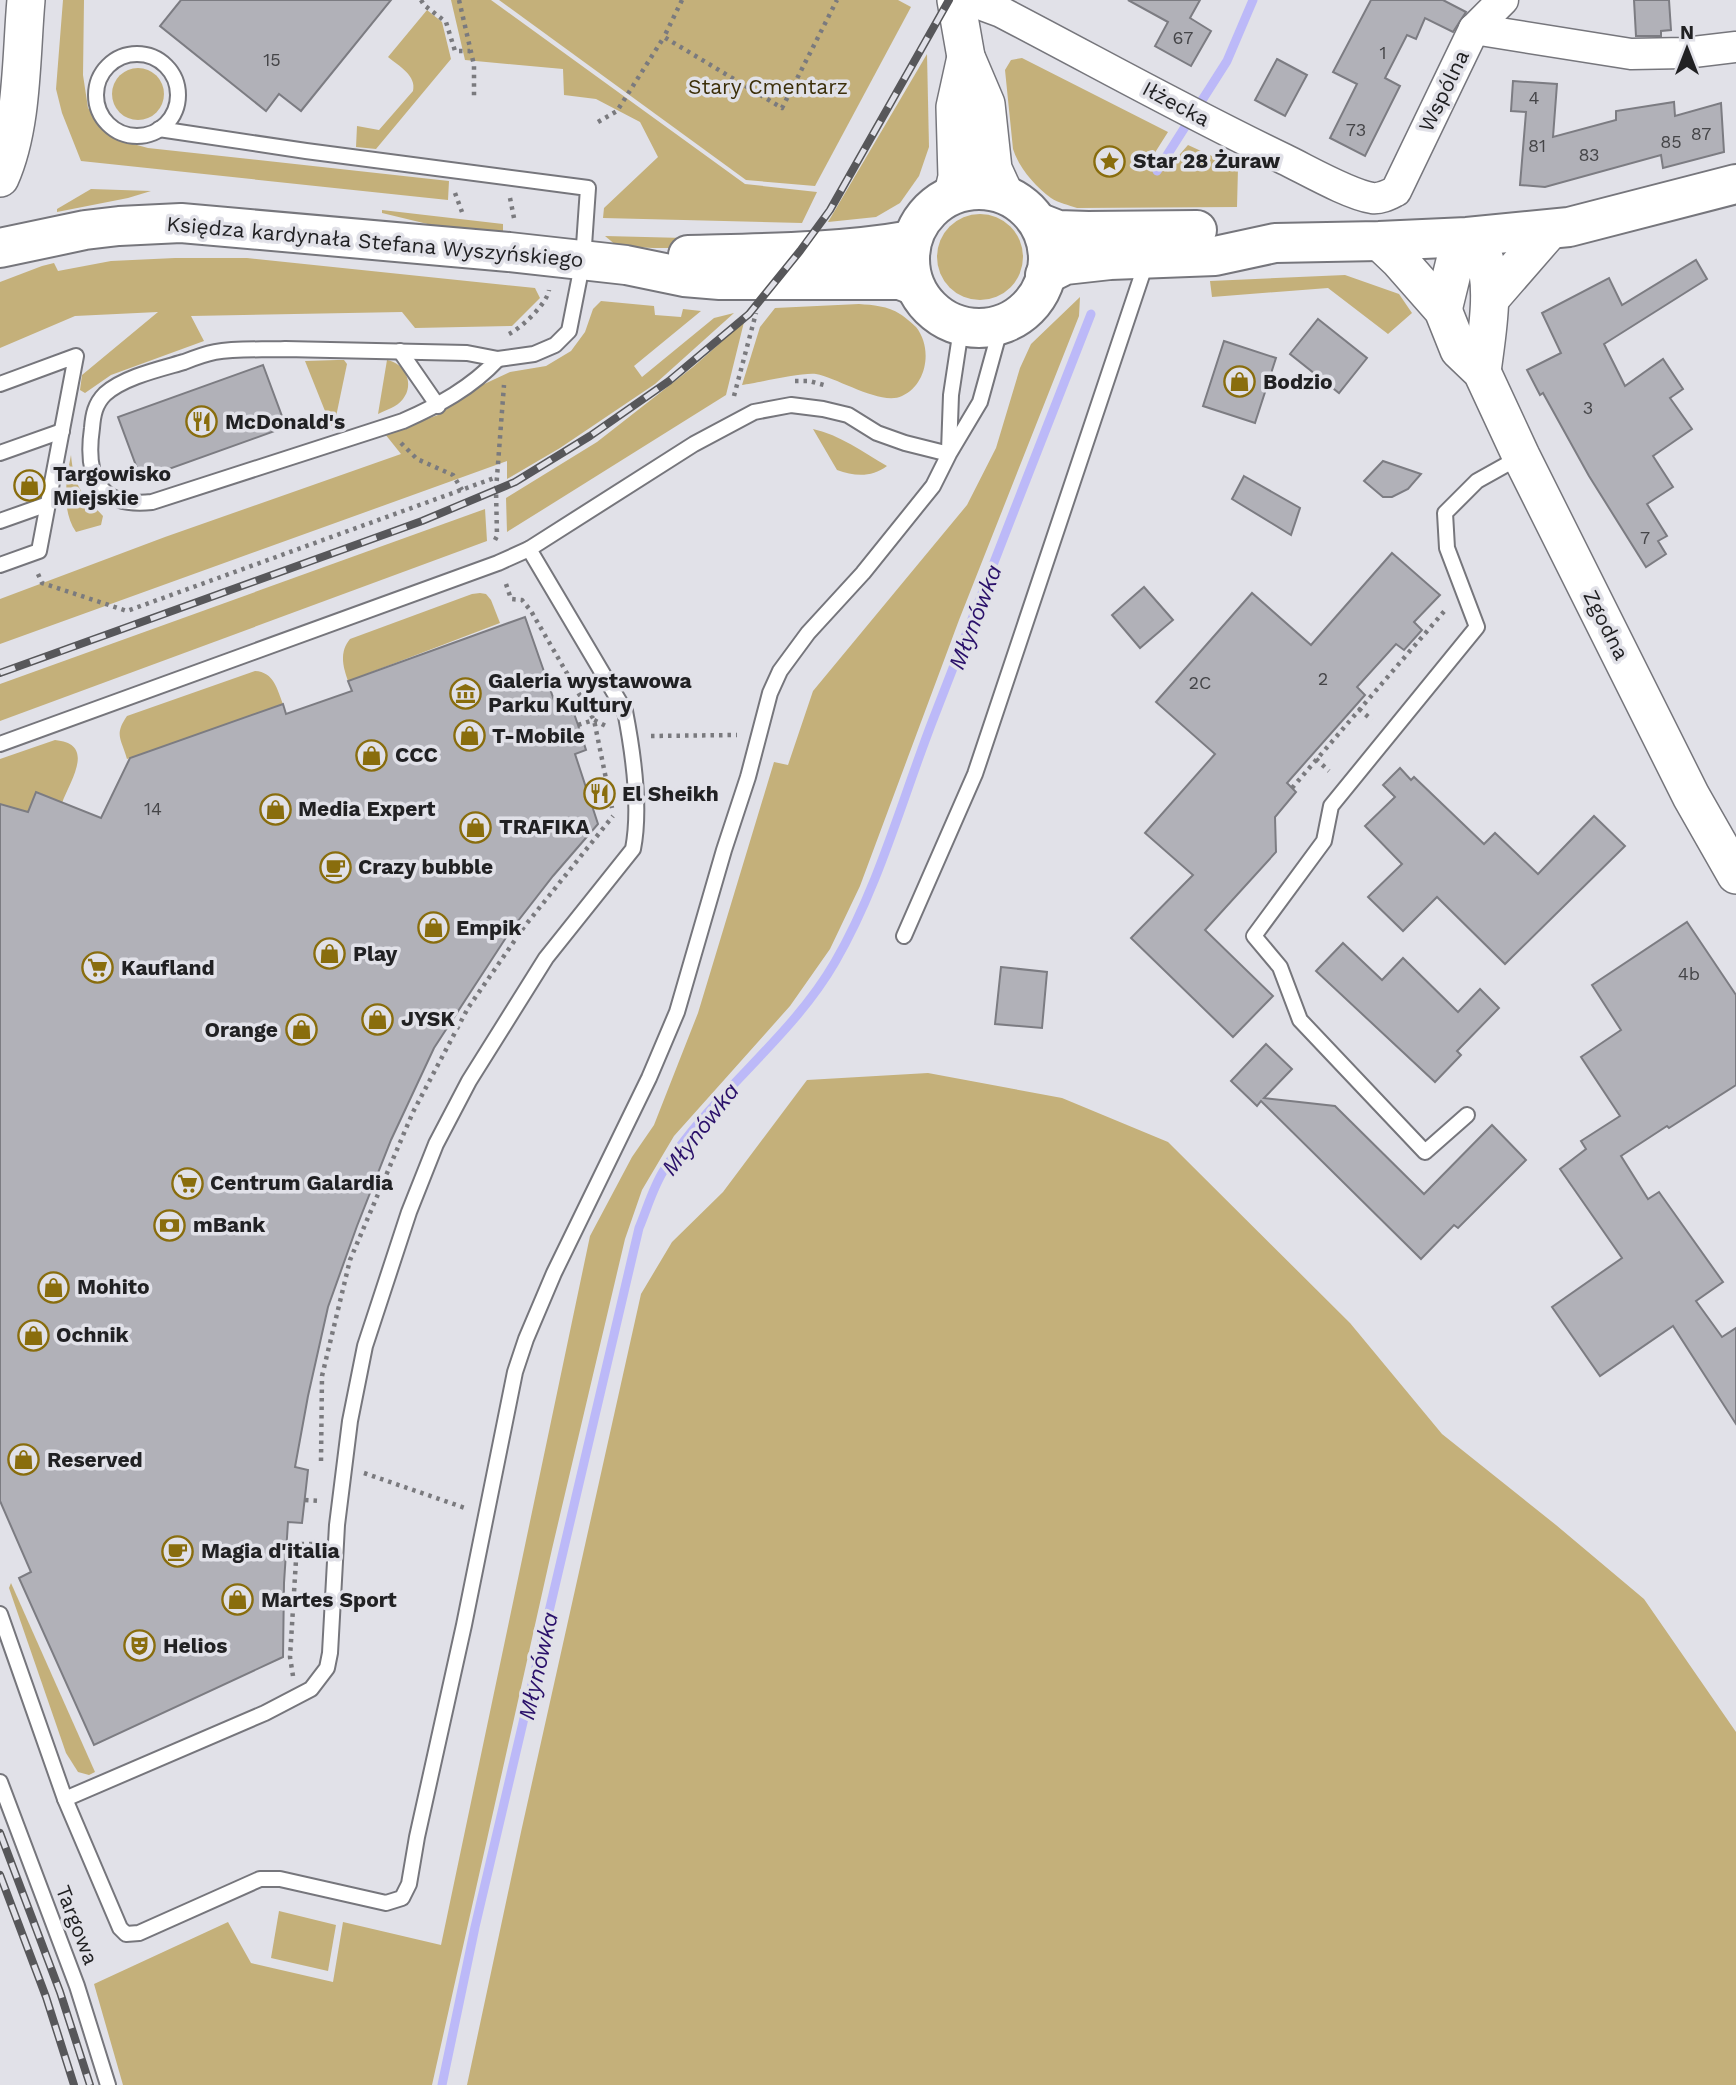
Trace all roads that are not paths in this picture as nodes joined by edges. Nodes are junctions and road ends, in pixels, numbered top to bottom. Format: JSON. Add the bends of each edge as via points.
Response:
{"nodes":[{"id":1,"x":26,"y":0,"type":"edge"},
{"id":2,"x":1503,"y":0,"type":"edge"},
{"id":3,"x":956,"y":1,"type":"edge"},
{"id":4,"x":1474,"y":29,"type":"junction"},
{"id":5,"x":1736,"y":47,"type":"edge"},
{"id":6,"x":967,"y":57,"type":"junction"},
{"id":7,"x":159,"y":129,"type":"junction"},
{"id":8,"x":0,"y":178,"type":"edge"},
{"id":9,"x":1736,"y":184,"type":"edge"},
{"id":10,"x":1396,"y":191,"type":"joint"},
{"id":11,"x":1004,"y":193,"type":"junction"},
{"id":12,"x":953,"y":194,"type":"junction"},
{"id":13,"x":1040,"y":223,"type":"junction"},
{"id":14,"x":1550,"y":230,"type":"junction"},
{"id":15,"x":1467,"y":237,"type":"junction"},
{"id":16,"x":912,"y":240,"type":"junction"},
{"id":17,"x":1379,"y":241,"type":"junction"},
{"id":18,"x":1275,"y":243,"type":"junction"},
{"id":19,"x":0,"y":248,"type":"edge"},
{"id":20,"x":1148,"y":258,"type":"junction"},
{"id":21,"x":583,"y":260,"type":"junction"},
{"id":22,"x":626,"y":265,"type":"junction"},
{"id":23,"x":1045,"y":275,"type":"junction"},
{"id":24,"x":913,"y":285,"type":"junction"},
{"id":25,"x":1490,"y":299,"type":"junction"},
{"id":26,"x":1443,"y":310,"type":"junction"},
{"id":27,"x":955,"y":324,"type":"junction"},
{"id":28,"x":1001,"y":326,"type":"junction"},
{"id":29,"x":400,"y":351,"type":"junction"},
{"id":30,"x":502,"y":359,"type":"junction"},
{"id":31,"x":1482,"y":372,"type":"junction"},
{"id":32,"x":0,"y":384,"type":"edge"},
{"id":33,"x":438,"y":406,"type":"junction"},
{"id":34,"x":62,"y":431,"type":"junction"},
{"id":35,"x":0,"y":453,"type":"edge"},
{"id":36,"x":949,"y":454,"type":"junction"},
{"id":37,"x":1521,"y":456,"type":"junction"},
{"id":38,"x":48,"y":504,"type":"junction"},
{"id":39,"x":0,"y":522,"type":"edge"},
{"id":40,"x":528,"y":549,"type":"junction"},
{"id":41,"x":0,"y":565,"type":"edge"},
{"id":42,"x":0,"y":744,"type":"edge"},
{"id":43,"x":1736,"y":875,"type":"edge"},
{"id":44,"x":904,"y":936,"type":"dead end"},
{"id":45,"x":1467,"y":1115,"type":"dead end"},
{"id":46,"x":0,"y":1614,"type":"edge"},
{"id":47,"x":0,"y":1782,"type":"edge"},
{"id":48,"x":65,"y":1799,"type":"junction"},
{"id":49,"x":108,"y":2085,"type":"edge"}],
"edges":[{"from":1,"to":8,"type":"street","via":[[15,132]]},
{"from":2,"to":4,"type":"street","name":"Wspólna"},
{"from":3,"to":6,"type":"street","name":"Iłżecka"},
{"from":3,"to":10,"type":"street","name":"Iłżecka","via":[[1001,12],[1216,126],[1364,196],[1375,199]]},
{"from":4,"to":5,"type":"street","via":[[1631,54]]},
{"from":4,"to":10,"type":"street","name":"Wspólna"},
{"from":6,"to":11,"type":"street","name":"Iłżecka","via":[[986,104],[993,169]]},
{"from":6,"to":12,"type":"street","name":"Iłżecka","via":[[955,107],[957,177]]},
{"from":7,"to":7,"type":"lane","via":[[133,136],[108,125],[96,102],[100,75],[108,64],[120,57],[147,55],[170,69],[178,94],[176,108]]},
{"from":7,"to":21,"type":"lane","via":[[588,188]]},
{"from":9,"to":14,"type":"main road"},
{"from":11,"to":12,"type":"main road","via":[[971,190]]},
{"from":11,"to":13,"type":"main road"},
{"from":12,"to":16,"type":"main road","via":[[920,223]]},
{"from":13,"to":18,"type":"main road","via":[[1078,231],[1219,230]]},
{"from":13,"to":23,"type":"main road","via":[[1047,245]]},
{"from":14,"to":15,"type":"main road"},
{"from":14,"to":25,"type":"street"},
{"from":15,"to":17,"type":"main road"},
{"from":15,"to":25,"type":"street","via":[[1485,261]]},
{"from":15,"to":26,"type":"street","via":[[1456,257]]},
{"from":16,"to":22,"type":"main road","name":"Księdza kardynała Stefana Wyszyńskiego","via":[[687,256]]},
{"from":16,"to":24,"type":"main road"},
{"from":17,"to":18,"type":"main road"},
{"from":17,"to":26,"type":"street","name":"Zgodna"},
{"from":18,"to":20,"type":"main road","via":[[1215,256]]},
{"from":19,"to":21,"type":"main road","name":"Księdza kardynała Stefana Wyszyńskiego","via":[[96,229],[181,223]]},
{"from":20,"to":23,"type":"main road","via":[[1065,265]]},
{"from":20,"to":44,"type":"lane","via":[[975,774]]},
{"from":21,"to":22,"type":"main road","name":"Księdza kardynała Stefana Wyszyńskiego"},
{"from":21,"to":30,"type":"lane","via":[[569,331],[555,345],[534,354]]},
{"from":22,"to":24,"type":"main road","name":"Księdza kardynała Stefana Wyszyńskiego","via":[[720,280],[900,281]]},
{"from":23,"to":28,"type":"main road","via":[[1040,290]]},
{"from":24,"to":27,"type":"main road","via":[[934,313]]},
{"from":25,"to":31,"type":"street"},
{"from":26,"to":31,"type":"street","name":"Zgodna","via":[[1458,350]]},
{"from":27,"to":28,"type":"main road"},
{"from":27,"to":36,"type":"lane","via":[[959,342]]},
{"from":28,"to":36,"type":"lane","via":[[980,402]]},
{"from":29,"to":30,"type":"lane"},
{"from":29,"to":33,"type":"lane"},
{"from":29,"to":33,"type":"lane","via":[[216,352],[112,389],[94,411],[90,466],[97,486],[116,500],[152,502]]},
{"from":30,"to":33,"type":"lane"},
{"from":31,"to":37,"type":"street","name":"Zgodna"},
{"from":32,"to":34,"type":"lane","via":[[76,356]]},
{"from":34,"to":35,"type":"lane"},
{"from":34,"to":38,"type":"lane"},
{"from":36,"to":40,"type":"lane","via":[[877,433],[836,412],[791,405],[754,412],[694,444]]},
{"from":36,"to":48,"type":"lane","via":[[933,486],[808,634],[780,671],[770,693],[677,1012],[554,1273],[515,1372],[409,1884],[402,1898],[386,1903],[280,1879],[260,1879],[139,1933],[127,1934],[120,1928]]},
{"from":37,"to":43,"type":"street","name":"Zgodna","via":[[1691,796]]},
{"from":37,"to":45,"type":"lane","via":[[1477,481],[1445,513],[1447,548],[1477,628],[1331,806],[1324,841],[1254,936],[1280,967],[1300,1020],[1425,1152]]},
{"from":38,"to":39,"type":"lane"},
{"from":38,"to":41,"type":"lane","via":[[39,551]]},
{"from":40,"to":42,"type":"lane"},
{"from":40,"to":48,"type":"lane","via":[[625,711],[637,830],[633,849],[546,958],[469,1081],[436,1144],[409,1212],[365,1346],[350,1421],[327,1668],[311,1689],[265,1713]]},
{"from":46,"to":48,"type":"lane"},
{"from":47,"to":49,"type":"lane","name":"Targowa","via":[[77,1986]]}]}
